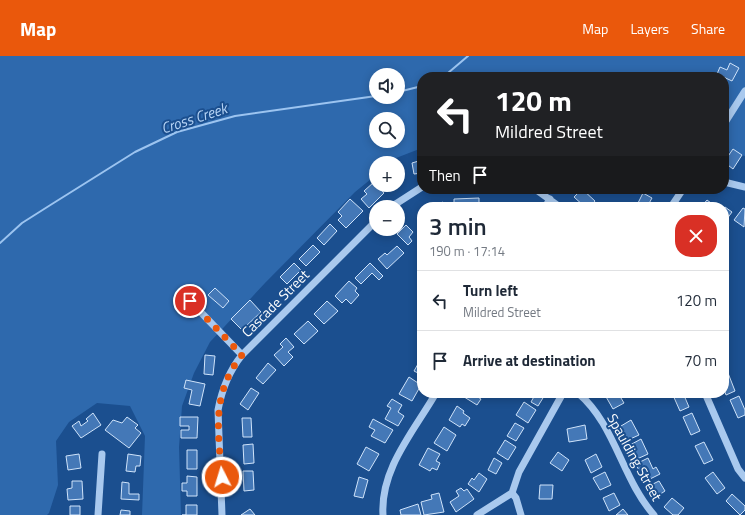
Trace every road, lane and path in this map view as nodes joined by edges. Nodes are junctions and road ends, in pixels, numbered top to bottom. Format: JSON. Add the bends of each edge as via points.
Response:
{"nodes":[{"id":1,"x":745,"y":91,"type":"edge"},
{"id":2,"x":729,"y":116,"type":"edge"},
{"id":3,"x":729,"y":183,"type":"edge"},
{"id":4,"x":745,"y":187,"type":"edge"},
{"id":5,"x":417,"y":190,"type":"edge"},
{"id":6,"x":543,"y":194,"type":"edge"},
{"id":7,"x":550,"y":198,"type":"junction"},
{"id":8,"x":402,"y":200,"type":"edge"},
{"id":9,"x":548,"y":202,"type":"edge"},
{"id":10,"x":554,"y":202,"type":"edge"},
{"id":11,"x":369,"y":228,"type":"edge"},
{"id":12,"x":190,"y":301,"type":"dead end"},
{"id":13,"x":242,"y":355,"type":"junction"},
{"id":14,"x":433,"y":398,"type":"edge"},
{"id":15,"x":560,"y":398,"type":"edge"},
{"id":16,"x":583,"y":398,"type":"edge"},
{"id":17,"x":707,"y":398,"type":"edge"},
{"id":18,"x":102,"y":454,"type":"dead end"},
{"id":19,"x":745,"y":478,"type":"edge"},
{"id":20,"x":512,"y":493,"type":"junction"},
{"id":21,"x":98,"y":515,"type":"edge"},
{"id":22,"x":222,"y":515,"type":"edge"},
{"id":23,"x":383,"y":515,"type":"edge"},
{"id":24,"x":477,"y":515,"type":"edge"},
{"id":25,"x":520,"y":515,"type":"edge"},
{"id":26,"x":654,"y":515,"type":"edge"}],
"edges":[{"from":1,"to":2,"type":"street"},
{"from":3,"to":4,"type":"street"},
{"from":5,"to":8,"type":"street"},
{"from":6,"to":7,"type":"street"},
{"from":7,"to":9,"type":"street"},
{"from":7,"to":10,"type":"street"},
{"from":11,"to":13,"type":"street","name":"Cascade Street"},
{"from":12,"to":13,"type":"street"},
{"from":13,"to":22,"type":"street","name":"Cascade Street","via":[[225,382],[218,410]]},
{"from":14,"to":23,"type":"street","via":[[392,464],[383,491]]},
{"from":15,"to":20,"type":"street","via":[[519,472]]},
{"from":16,"to":26,"type":"street","name":"Spaulding Street","via":[[601,419],[634,486]]},
{"from":17,"to":19,"type":"street","via":[[738,469]]},
{"from":18,"to":21,"type":"street"},
{"from":20,"to":24,"type":"street"},
{"from":20,"to":25,"type":"street","via":[[516,498]]}]}
